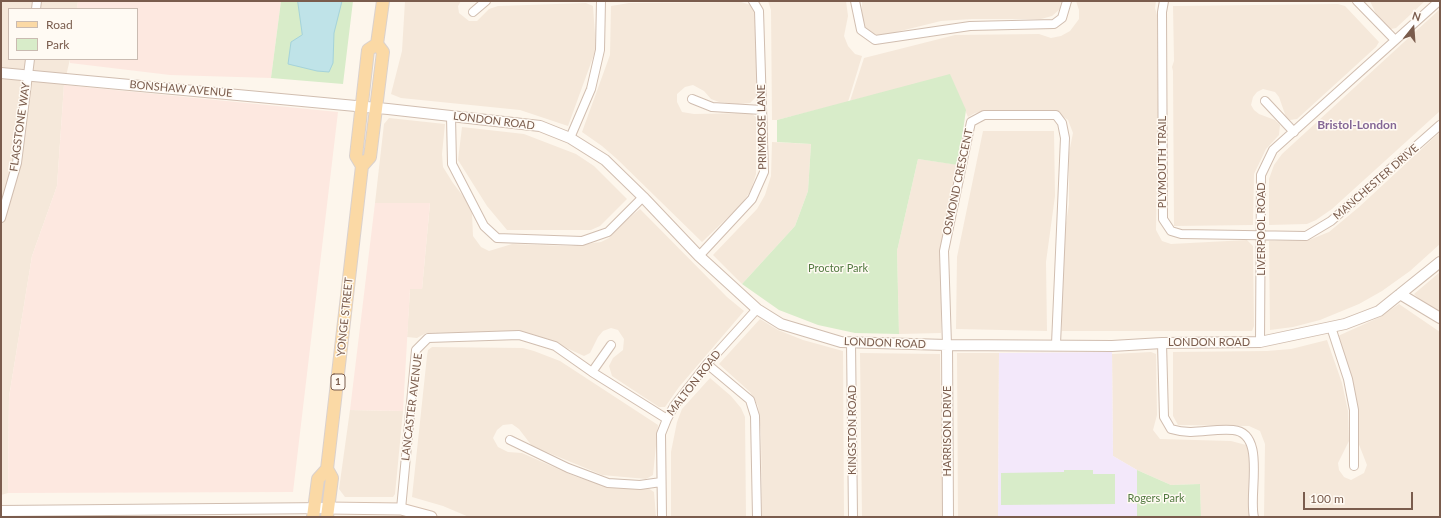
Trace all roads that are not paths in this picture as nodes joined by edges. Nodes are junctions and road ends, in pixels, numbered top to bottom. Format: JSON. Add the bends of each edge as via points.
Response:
{"nodes":[{"id":1,"x":383,"y":1,"type":"edge"},
{"id":2,"x":486,"y":1,"type":"edge"},
{"id":3,"x":601,"y":1,"type":"edge"},
{"id":4,"x":753,"y":1,"type":"edge"},
{"id":5,"x":855,"y":1,"type":"edge"},
{"id":6,"x":1067,"y":1,"type":"edge"},
{"id":7,"x":1164,"y":1,"type":"edge"},
{"id":8,"x":1357,"y":1,"type":"edge"},
{"id":9,"x":1439,"y":1,"type":"edge"},
{"id":10,"x":473,"y":12,"type":"dead end"},
{"id":11,"x":1395,"y":40,"type":"junction"},
{"id":12,"x":378,"y":44,"type":"junction"},
{"id":13,"x":30,"y":60,"type":"edge"},
{"id":14,"x":1,"y":73,"type":"edge"},
{"id":15,"x":28,"y":75,"type":"junction"},
{"id":16,"x":692,"y":99,"type":"dead end"},
{"id":17,"x":1264,"y":101,"type":"dead end"},
{"id":18,"x":362,"y":106,"type":"junction"},
{"id":19,"x":376,"y":108,"type":"junction"},
{"id":20,"x":762,"y":110,"type":"junction"},
{"id":21,"x":451,"y":116,"type":"junction"},
{"id":22,"x":1440,"y":125,"type":"edge"},
{"id":23,"x":1294,"y":132,"type":"junction"},
{"id":24,"x":570,"y":138,"type":"junction"},
{"id":25,"x":362,"y":166,"type":"junction"},
{"id":26,"x":643,"y":197,"type":"junction"},
{"id":27,"x":1,"y":218,"type":"edge"},
{"id":28,"x":1261,"y":234,"type":"junction"},
{"id":29,"x":699,"y":256,"type":"junction"},
{"id":30,"x":1440,"y":262,"type":"edge"},
{"id":31,"x":1400,"y":294,"type":"junction"},
{"id":32,"x":757,"y":309,"type":"junction"},
{"id":33,"x":1440,"y":318,"type":"edge"},
{"id":34,"x":1331,"y":328,"type":"junction"},
{"id":35,"x":851,"y":342,"type":"junction"},
{"id":36,"x":1260,"y":342,"type":"junction"},
{"id":37,"x":1162,"y":343,"type":"junction"},
{"id":38,"x":1056,"y":344,"type":"junction"},
{"id":39,"x":611,"y":345,"type":"dead end"},
{"id":40,"x":947,"y":345,"type":"junction"},
{"id":41,"x":707,"y":364,"type":"junction"},
{"id":42,"x":592,"y":372,"type":"junction"},
{"id":43,"x":666,"y":419,"type":"junction"},
{"id":44,"x":510,"y":440,"type":"dead end"},
{"id":45,"x":1354,"y":466,"type":"dead end"},
{"id":46,"x":327,"y":469,"type":"junction"},
{"id":47,"x":661,"y":482,"type":"junction"},
{"id":48,"x":400,"y":509,"type":"junction"},
{"id":49,"x":1,"y":511,"type":"edge"},
{"id":50,"x":314,"y":512,"type":"edge"},
{"id":51,"x":328,"y":513,"type":"edge"},
{"id":52,"x":431,"y":517,"type":"edge"},
{"id":53,"x":662,"y":517,"type":"edge"},
{"id":54,"x":758,"y":517,"type":"edge"},
{"id":55,"x":853,"y":517,"type":"edge"},
{"id":56,"x":948,"y":517,"type":"edge"},
{"id":57,"x":1254,"y":517,"type":"edge"}],
"edges":[{"from":1,"to":12,"type":"main road","name":"YONGE STREET","number":"1"},
{"from":2,"to":10,"type":"street"},
{"from":3,"to":24,"type":"street","via":[[600,50],[591,89]]},
{"from":4,"to":20,"type":"street","name":"PRIMROSE LANE","via":[[759,11]]},
{"from":5,"to":6,"type":"street","via":[[861,30],[875,40],[970,26],[1054,24],[1062,18]]},
{"from":7,"to":28,"type":"street","name":"PLYMOUTH TRAIL","via":[[1163,219],[1171,231],[1181,234]]},
{"from":8,"to":11,"type":"street"},
{"from":9,"to":11,"type":"street","name":"LIVERPOOL ROAD"},
{"from":11,"to":23,"type":"street","name":"LIVERPOOL ROAD"},
{"from":12,"to":18,"type":"main road","name":"YONGE STREET","number":"1","via":[[368,50]]},
{"from":12,"to":19,"type":"main road","name":"YONGE STREET","number":"1","via":[[383,52]]},
{"from":13,"to":15,"type":"street","name":"FLAGSTONE WAY"},
{"from":14,"to":15,"type":"street","name":"BONSHAW AVENUE"},
{"from":15,"to":18,"type":"street","name":"BONSHAW AVENUE"},
{"from":15,"to":27,"type":"street","name":"FLAGSTONE WAY","via":[[17,163]]},
{"from":16,"to":20,"type":"street","via":[[712,107]]},
{"from":17,"to":23,"type":"street"},
{"from":18,"to":19,"type":"street","name":"LONDON ROAD"},
{"from":18,"to":25,"type":"main road","name":"YONGE STREET","number":"1","via":[[356,156]]},
{"from":19,"to":21,"type":"street","name":"LONDON ROAD"},
{"from":19,"to":25,"type":"main road","name":"YONGE STREET","number":"1","via":[[370,157]]},
{"from":20,"to":29,"type":"street","name":"PRIMROSE LANE","via":[[764,172],[752,199]]},
{"from":21,"to":24,"type":"street","name":"LONDON ROAD","via":[[540,126]]},
{"from":21,"to":26,"type":"street","via":[[452,164],[484,226],[497,238],[582,241],[608,232]]},
{"from":22,"to":28,"type":"street","name":"MANCHESTER DRIVE","via":[[1332,221],[1306,236]]},
{"from":23,"to":28,"type":"street","name":"LIVERPOOL ROAD","via":[[1273,150],[1261,174]]},
{"from":24,"to":26,"type":"street","name":"LONDON ROAD","via":[[605,160]]},
{"from":25,"to":46,"type":"main road","name":"YONGE STREET","number":"1"},
{"from":26,"to":29,"type":"street","name":"LONDON ROAD"},
{"from":28,"to":36,"type":"street","name":"LIVERPOOL ROAD"},
{"from":29,"to":32,"type":"street","name":"LONDON ROAD"},
{"from":30,"to":31,"type":"street","name":"LONDON ROAD"},
{"from":31,"to":33,"type":"street"},
{"from":31,"to":34,"type":"street","name":"LONDON ROAD","via":[[1379,311]]},
{"from":32,"to":35,"type":"street","name":"LONDON ROAD","via":[[781,324],[841,342]]},
{"from":32,"to":41,"type":"street","name":"MALTON ROAD"},
{"from":34,"to":36,"type":"street","name":"LONDON ROAD"},
{"from":34,"to":45,"type":"street","via":[[1348,379],[1354,410]]},
{"from":35,"to":40,"type":"street","name":"LONDON ROAD"},
{"from":35,"to":55,"type":"street","name":"KINGSTON ROAD"},
{"from":36,"to":37,"type":"street","name":"LONDON ROAD"},
{"from":37,"to":38,"type":"street","name":"LONDON ROAD","via":[[1112,346]]},
{"from":37,"to":57,"type":"street","via":[[1164,417],[1172,429],[1185,433],[1233,430],[1244,433],[1250,440],[1253,451]]},
{"from":38,"to":40,"type":"street","name":"LONDON ROAD"},
{"from":38,"to":40,"type":"street","name":"OSMOND CRESCENT","via":[[1065,138],[1062,123],[1056,115],[984,116],[971,122],[944,251]]},
{"from":39,"to":42,"type":"street"},
{"from":40,"to":56,"type":"street","name":"HARRISON DRIVE"},
{"from":41,"to":43,"type":"street","name":"MALTON ROAD"},
{"from":41,"to":54,"type":"street","via":[[750,400],[755,416]]},
{"from":42,"to":43,"type":"street","name":"LANCASTER AVENUE"},
{"from":42,"to":48,"type":"street","name":"LANCASTER AVENUE","via":[[555,346],[519,335],[428,338],[416,350]]},
{"from":43,"to":47,"type":"street","name":"MALTON ROAD","via":[[661,434]]},
{"from":44,"to":47,"type":"street","via":[[568,468],[608,483],[640,485]]},
{"from":46,"to":50,"type":"main road","name":"YONGE STREET","number":"1","via":[[318,479]]},
{"from":46,"to":51,"type":"main road","name":"YONGE STREET","number":"1","via":[[332,478]]},
{"from":47,"to":53,"type":"street","name":"MALTON ROAD"},
{"from":48,"to":51,"type":"main road"},
{"from":48,"to":52,"type":"main road"},
{"from":49,"to":50,"type":"street"},
{"from":50,"to":51,"type":"street"}]}
